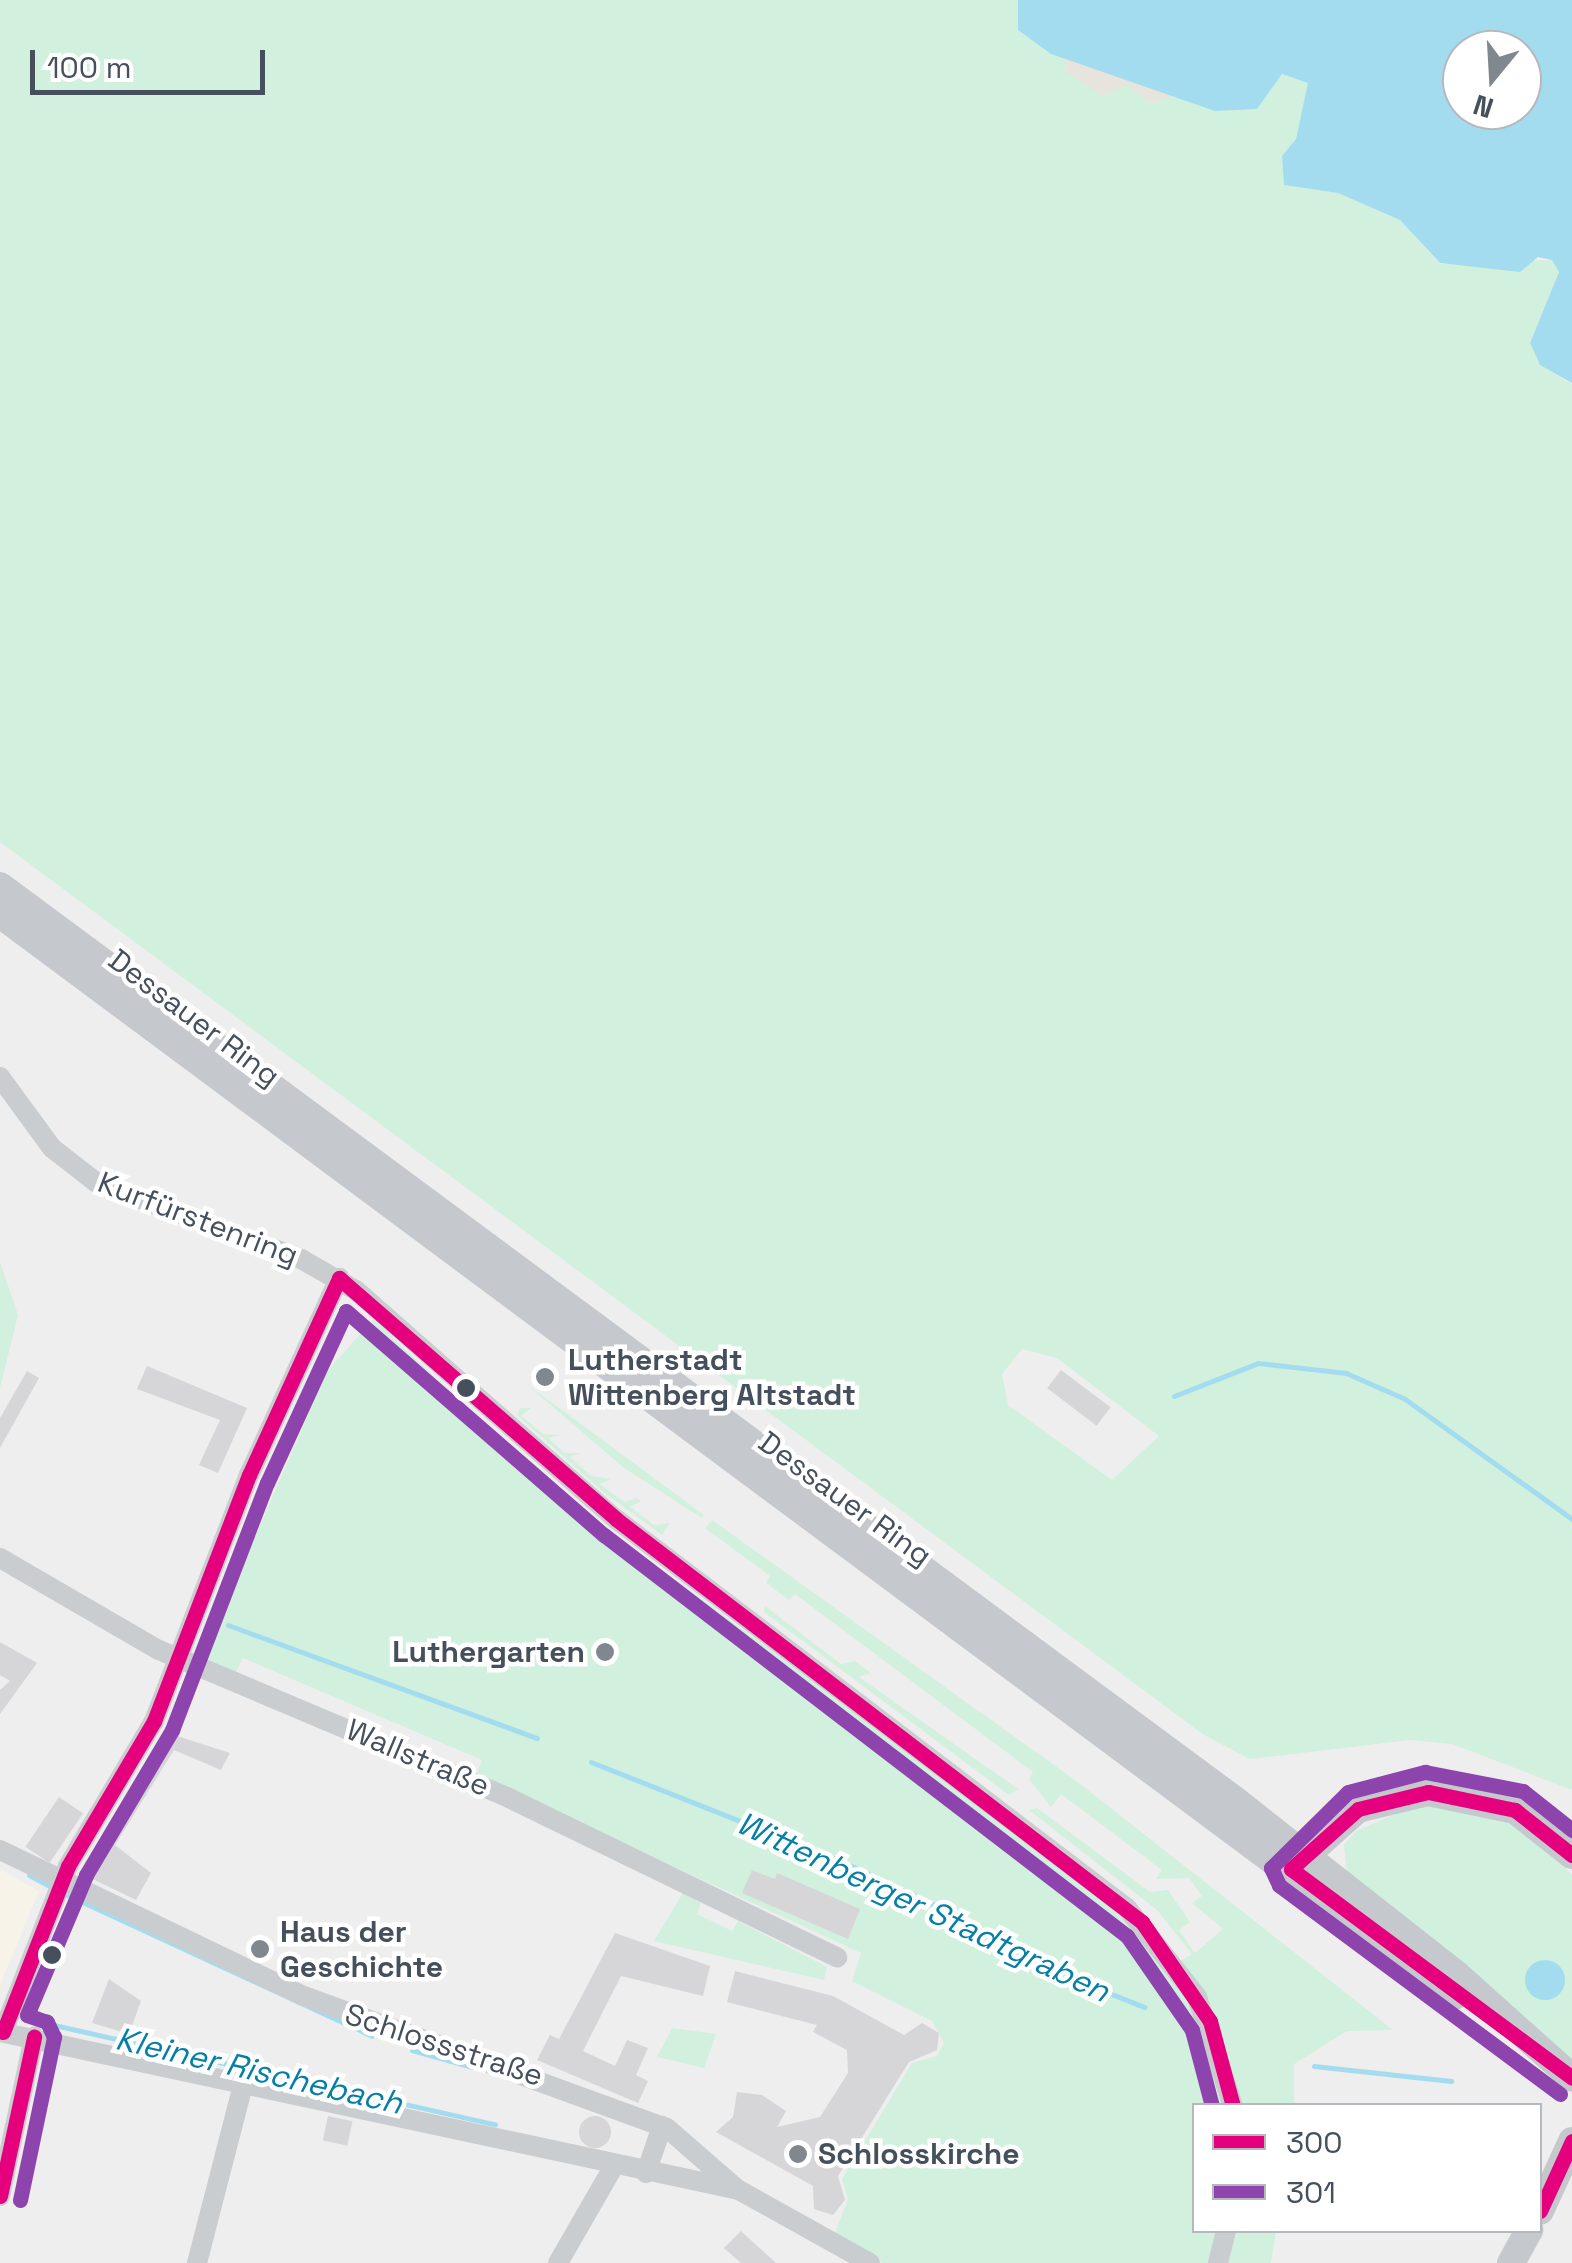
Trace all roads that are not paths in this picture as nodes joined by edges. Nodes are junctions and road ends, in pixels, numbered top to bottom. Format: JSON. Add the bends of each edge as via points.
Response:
{"nodes":[{"id":1,"x":0,"y":886,"type":"edge"},
{"id":2,"x":0,"y":914,"type":"edge"},
{"id":3,"x":0,"y":1078,"type":"edge"},
{"id":4,"x":339,"y":1278,"type":"junction"},
{"id":5,"x":0,"y":1558,"type":"edge"},
{"id":6,"x":175,"y":1656,"type":"junction"},
{"id":7,"x":1,"y":1841,"type":"edge"},
{"id":8,"x":1572,"y":1855,"type":"edge"},
{"id":9,"x":1298,"y":1861,"type":"junction"},
{"id":10,"x":58,"y":1888,"type":"junction"},
{"id":11,"x":837,"y":1957,"type":"dead end"},
{"id":12,"x":2,"y":2032,"type":"edge"},
{"id":13,"x":34,"y":2037,"type":"junction"},
{"id":14,"x":1572,"y":2078,"type":"edge"},
{"id":15,"x":244,"y":2081,"type":"junction"},
{"id":16,"x":1232,"y":2103,"type":"edge"},
{"id":17,"x":664,"y":2127,"type":"junction"},
{"id":18,"x":1572,"y":2141,"type":"edge"},
{"id":19,"x":615,"y":2164,"type":"junction"},
{"id":20,"x":650,"y":2174,"type":"junction"},
{"id":21,"x":737,"y":2189,"type":"junction"},
{"id":22,"x":0,"y":2196,"type":"edge"},
{"id":23,"x":1542,"y":2205,"type":"edge"},
{"id":24,"x":1225,"y":2233,"type":"edge"},
{"id":25,"x":1527,"y":2233,"type":"edge"},
{"id":26,"x":196,"y":2263,"type":"edge"},
{"id":27,"x":558,"y":2263,"type":"edge"},
{"id":28,"x":870,"y":2263,"type":"edge"},
{"id":29,"x":1218,"y":2263,"type":"edge"},
{"id":30,"x":1511,"y":2263,"type":"edge"}],
"edges":[{"from":1,"to":9,"type":"main road","name":"Dessauer Ring"},
{"from":2,"to":9,"type":"main road","name":"Dessauer Ring"},
{"from":3,"to":4,"type":"street","name":"Kurfürstenring","via":[[52,1148],[97,1184]]},
{"from":4,"to":6,"type":"street"},
{"from":4,"to":16,"type":"street","name":"Kurfürstenring","via":[[616,1520],[1142,1922],[1210,2021]]},
{"from":5,"to":6,"type":"street","name":"Wallstraße"},
{"from":6,"to":10,"type":"street","via":[[141,1749]]},
{"from":6,"to":11,"type":"street","name":"Wallstraße","via":[[508,1798]]},
{"from":7,"to":10,"type":"street","name":"Schlossstraße"},
{"from":8,"to":9,"type":"main road","via":[[1514,1810],[1428,1792],[1358,1809]]},
{"from":9,"to":14,"type":"main road","name":"Dessauer Ring","via":[[1482,2015],[1509,2024]]},
{"from":10,"to":12,"type":"street"},
{"from":10,"to":17,"type":"street","name":"Schlossstraße","via":[[339,2011]]},
{"from":12,"to":13,"type":"street"},
{"from":13,"to":15,"type":"street"},
{"from":13,"to":22,"type":"street"},
{"from":15,"to":19,"type":"street"},
{"from":15,"to":26,"type":"street"},
{"from":17,"to":20,"type":"street"},
{"from":17,"to":21,"type":"street"},
{"from":18,"to":23,"type":"main road"},
{"from":19,"to":20,"type":"street"},
{"from":19,"to":27,"type":"street"},
{"from":20,"to":21,"type":"street"},
{"from":21,"to":28,"type":"street"},
{"from":24,"to":29,"type":"street"},
{"from":25,"to":30,"type":"main road"}]}
